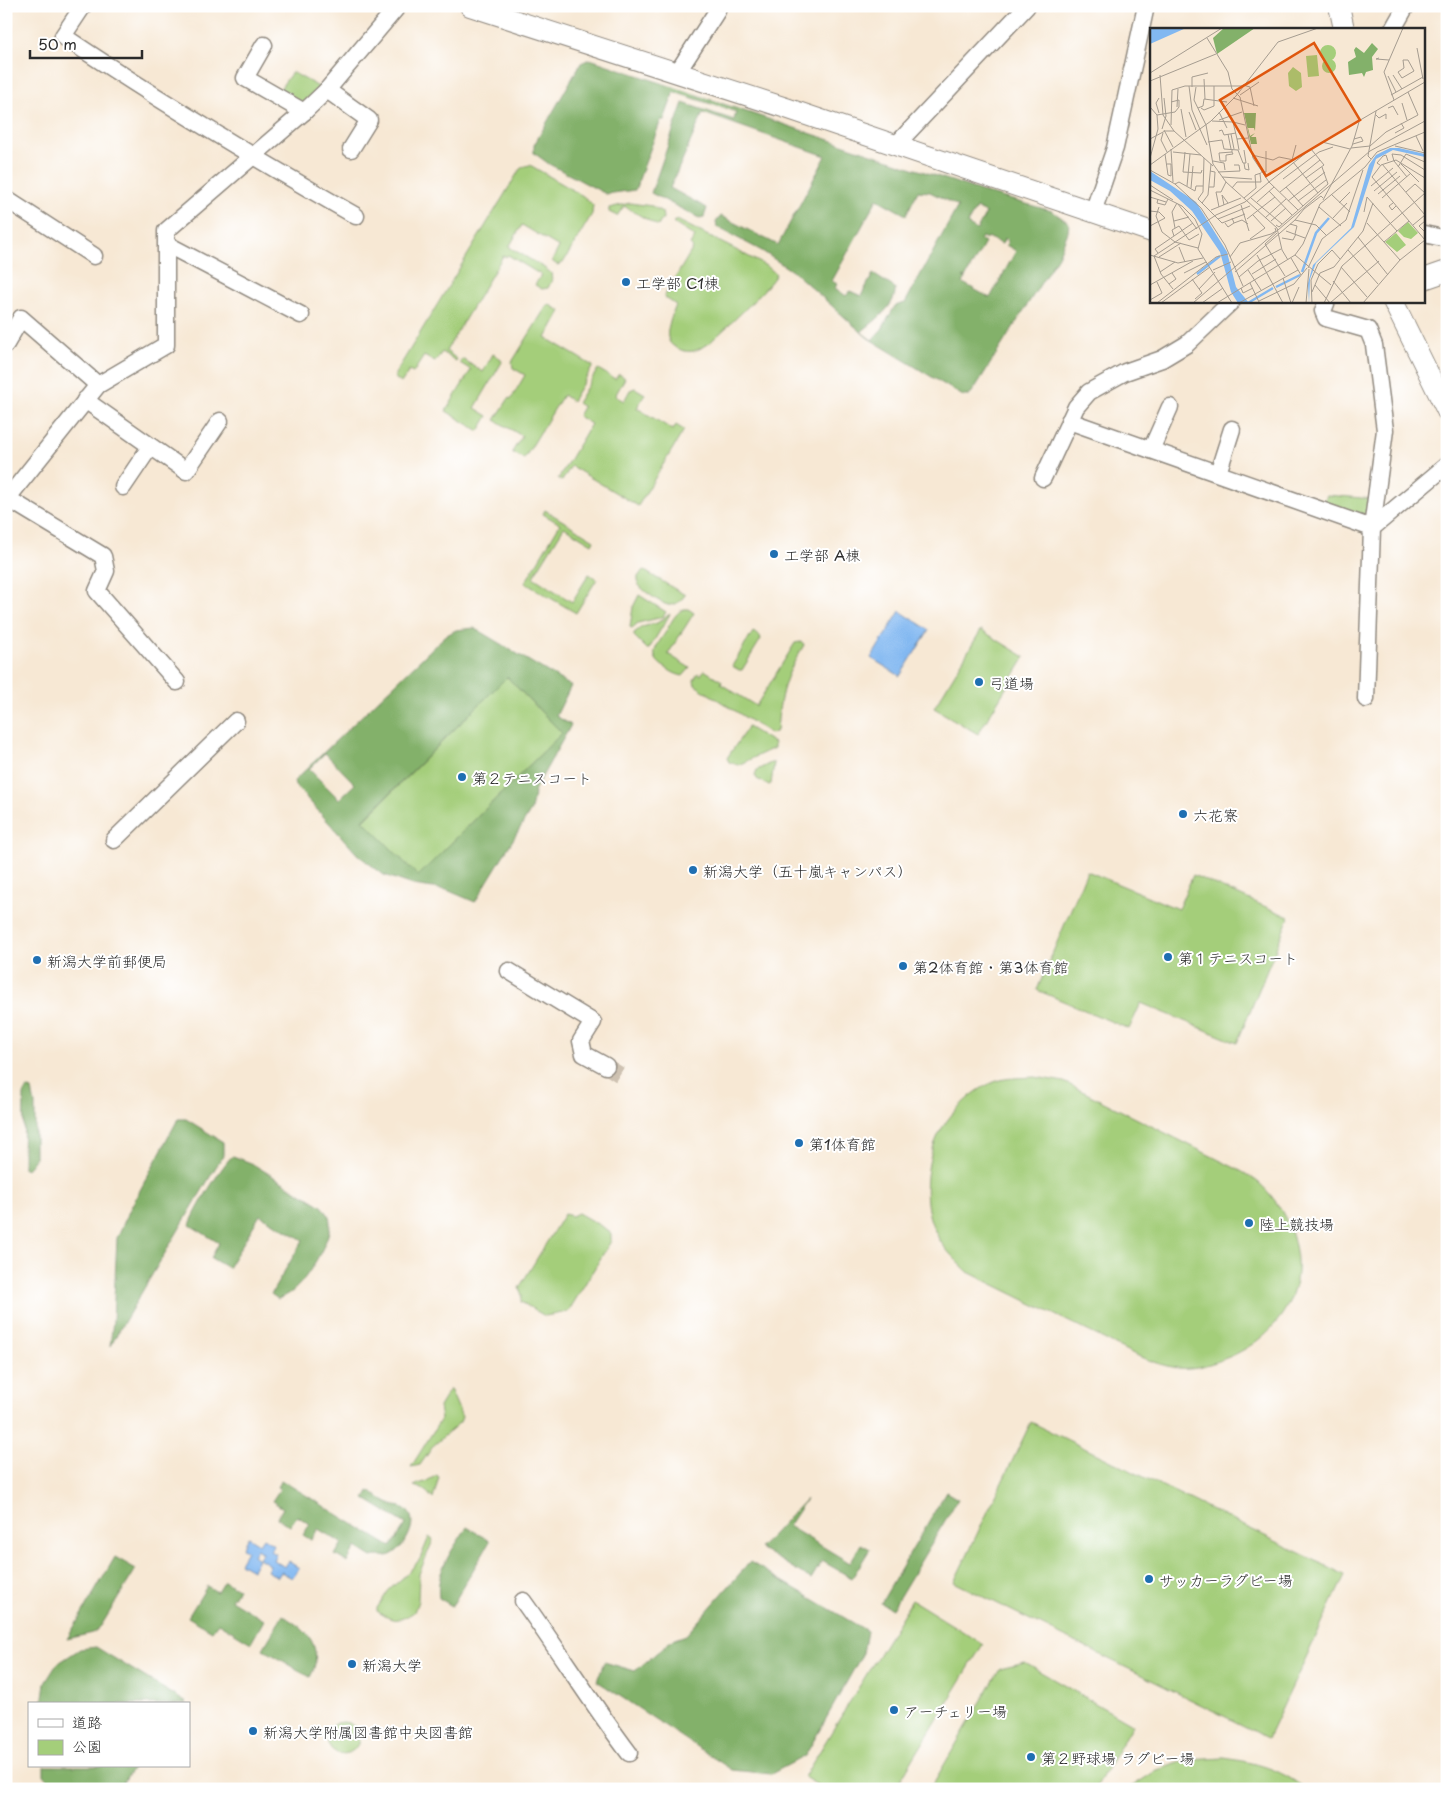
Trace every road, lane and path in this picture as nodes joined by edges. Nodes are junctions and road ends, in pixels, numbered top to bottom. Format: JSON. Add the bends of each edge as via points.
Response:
{"nodes":[{"id":1,"x":83,"y":6,"type":"edge"},
{"id":2,"x":398,"y":6,"type":"edge"},
{"id":3,"x":470,"y":6,"type":"edge"},
{"id":4,"x":718,"y":6,"type":"edge"},
{"id":5,"x":1027,"y":6,"type":"edge"},
{"id":6,"x":1146,"y":6,"type":"edge"},
{"id":7,"x":1339,"y":6,"type":"edge"},
{"id":8,"x":1406,"y":6,"type":"edge"},
{"id":9,"x":1344,"y":28,"type":"edge"},
{"id":10,"x":1394,"y":28,"type":"edge"},
{"id":11,"x":264,"y":45,"type":"dead end"},
{"id":12,"x":677,"y":72,"type":"junction"},
{"id":13,"x":327,"y":90,"type":"junction"},
{"id":14,"x":304,"y":112,"type":"junction"},
{"id":15,"x":896,"y":145,"type":"junction"},
{"id":16,"x":351,"y":149,"type":"dead end"},
{"id":17,"x":252,"y":156,"type":"junction"},
{"id":18,"x":6,"y":199,"type":"edge"},
{"id":19,"x":1093,"y":212,"type":"junction"},
{"id":20,"x":356,"y":216,"type":"dead end"},
{"id":21,"x":1150,"y":231,"type":"edge"},
{"id":22,"x":1426,"y":234,"type":"edge"},
{"id":23,"x":1447,"y":239,"type":"edge"},
{"id":24,"x":168,"y":245,"type":"junction"},
{"id":25,"x":94,"y":256,"type":"dead end"},
{"id":26,"x":1447,"y":271,"type":"edge"},
{"id":27,"x":1426,"y":278,"type":"edge"},
{"id":28,"x":1231,"y":302,"type":"edge"},
{"id":29,"x":1327,"y":302,"type":"edge"},
{"id":30,"x":1393,"y":302,"type":"edge"},
{"id":31,"x":301,"y":315,"type":"dead end"},
{"id":32,"x":6,"y":344,"type":"edge"},
{"id":33,"x":98,"y":385,"type":"junction"},
{"id":34,"x":85,"y":400,"type":"junction"},
{"id":35,"x":1170,"y":407,"type":"dead end"},
{"id":36,"x":1447,"y":411,"type":"edge"},
{"id":37,"x":220,"y":421,"type":"dead end"},
{"id":38,"x":1069,"y":421,"type":"junction"},
{"id":39,"x":1232,"y":429,"type":"dead end"},
{"id":40,"x":150,"y":447,"type":"junction"},
{"id":41,"x":1151,"y":450,"type":"junction"},
{"id":42,"x":1447,"y":465,"type":"edge"},
{"id":43,"x":1218,"y":474,"type":"junction"},
{"id":44,"x":1043,"y":478,"type":"dead end"},
{"id":45,"x":123,"y":487,"type":"dead end"},
{"id":46,"x":7,"y":499,"type":"edge"},
{"id":47,"x":1372,"y":528,"type":"junction"},
{"id":48,"x":177,"y":682,"type":"dead end"},
{"id":49,"x":1366,"y":699,"type":"dead end"},
{"id":50,"x":236,"y":721,"type":"dead end"},
{"id":51,"x":114,"y":840,"type":"dead end"},
{"id":52,"x":509,"y":971,"type":"dead end"},
{"id":53,"x":606,"y":1066,"type":"tunnel mouth"},
{"id":54,"x":523,"y":1601,"type":"dead end"},
{"id":55,"x":629,"y":1753,"type":"dead end"}],
"edges":[{"from":1,"to":17,"type":"street","via":[[62,36]]},
{"from":2,"to":13,"type":"street"},
{"from":3,"to":12,"type":"street"},
{"from":4,"to":12,"type":"street"},
{"from":5,"to":15,"type":"street"},
{"from":6,"to":19,"type":"street","via":[[1115,148]]},
{"from":7,"to":9,"type":"street"},
{"from":8,"to":10,"type":"street"},
{"from":11,"to":14,"type":"street","via":[[245,78]]},
{"from":12,"to":15,"type":"street"},
{"from":13,"to":14,"type":"street"},
{"from":13,"to":16,"type":"street","via":[[369,120]]},
{"from":14,"to":17,"type":"street"},
{"from":15,"to":19,"type":"street"},
{"from":17,"to":20,"type":"street"},
{"from":17,"to":24,"type":"street","via":[[166,231]]},
{"from":18,"to":25,"type":"street"},
{"from":19,"to":21,"type":"street"},
{"from":22,"to":23,"type":"street"},
{"from":24,"to":31,"type":"street"},
{"from":24,"to":33,"type":"street","via":[[166,345]]},
{"from":26,"to":27,"type":"street"},
{"from":28,"to":38,"type":"street","via":[[1188,344],[1089,392]]},
{"from":29,"to":47,"type":"street","via":[[1326,318],[1368,330],[1374,346],[1385,430]]},
{"from":30,"to":36,"type":"street"},
{"from":32,"to":33,"type":"street","via":[[21,318]]},
{"from":33,"to":34,"type":"street"},
{"from":34,"to":40,"type":"street"},
{"from":34,"to":46,"type":"street"},
{"from":35,"to":41,"type":"street"},
{"from":37,"to":40,"type":"street","via":[[186,471]]},
{"from":38,"to":41,"type":"street"},
{"from":38,"to":44,"type":"street"},
{"from":39,"to":43,"type":"street"},
{"from":40,"to":45,"type":"street"},
{"from":41,"to":43,"type":"street"},
{"from":42,"to":47,"type":"street"},
{"from":43,"to":47,"type":"street"},
{"from":46,"to":48,"type":"street","via":[[103,556],[106,570],[97,591]]},
{"from":47,"to":49,"type":"street"},
{"from":50,"to":51,"type":"street"},
{"from":52,"to":53,"type":"street","via":[[593,1022],[581,1041],[584,1054]]},
{"from":54,"to":55,"type":"street"}]}
